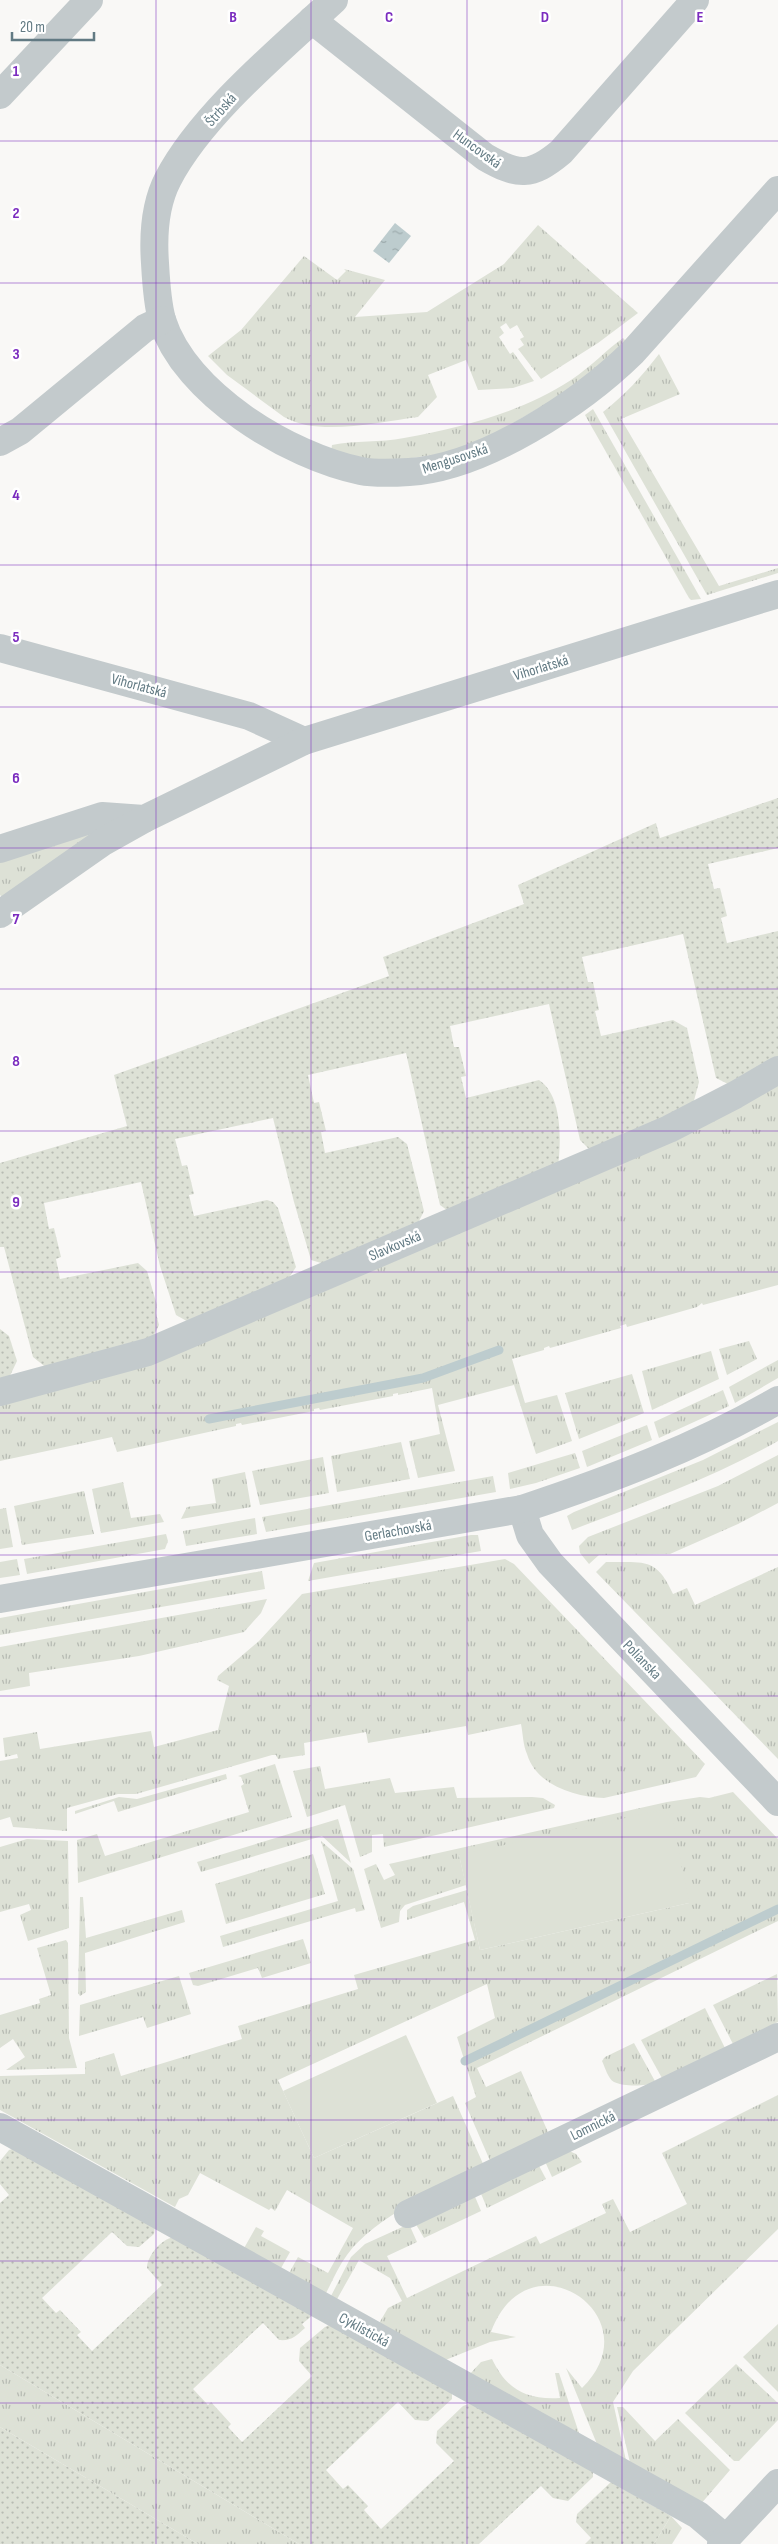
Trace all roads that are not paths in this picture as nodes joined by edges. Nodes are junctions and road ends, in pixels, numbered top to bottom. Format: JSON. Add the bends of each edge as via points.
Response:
{"nodes":[{"id":1,"x":89,"y":0,"type":"edge"},
{"id":2,"x":334,"y":0,"type":"edge"},
{"id":3,"x":695,"y":0,"type":"edge"},
{"id":4,"x":312,"y":20,"type":"junction"},
{"id":5,"x":0,"y":95,"type":"edge"},
{"id":6,"x":778,"y":190,"type":"edge"},
{"id":7,"x":154,"y":248,"type":"joint"},
{"id":8,"x":162,"y":320,"type":"junction"},
{"id":9,"x":0,"y":442,"type":"edge"},
{"id":10,"x":778,"y":594,"type":"edge"},
{"id":11,"x":0,"y":648,"type":"edge"},
{"id":12,"x":304,"y":741,"type":"junction"},
{"id":13,"x":144,"y":819,"type":"junction"},
{"id":14,"x":0,"y":849,"type":"edge"},
{"id":15,"x":0,"y":914,"type":"edge"},
{"id":16,"x":778,"y":1070,"type":"edge"},
{"id":17,"x":0,"y":1392,"type":"edge"},
{"id":18,"x":778,"y":1400,"type":"edge"},
{"id":19,"x":522,"y":1509,"type":"junction"},
{"id":20,"x":0,"y":1599,"type":"edge"},
{"id":21,"x":778,"y":1802,"type":"edge"},
{"id":22,"x":778,"y":2037,"type":"edge"},
{"id":23,"x":0,"y":2127,"type":"edge"},
{"id":24,"x":408,"y":2214,"type":"dead end"},
{"id":25,"x":778,"y":2483,"type":"edge"},
{"id":26,"x":723,"y":2541,"type":"edge"}],
"edges":[{"from":1,"to":5,"type":"street"},
{"from":2,"to":4,"type":"street","name":"Štrbská"},
{"from":3,"to":4,"type":"street","name":"Huncovská","via":[[561,152],[546,165],[528,172],[508,170],[485,157]]},
{"from":4,"to":7,"type":"street","name":"Štrbská","via":[[245,84],[197,137],[168,179],[157,210]]},
{"from":6,"to":8,"type":"street","name":"Mengusovská","via":[[612,373],[526,430],[480,453],[435,468],[404,472],[362,471],[286,445],[246,421],[186,366]]},
{"from":7,"to":8,"type":"street","name":"Mengusovská"},
{"from":8,"to":9,"type":"street","via":[[144,328],[20,431]]},
{"from":10,"to":12,"type":"street","name":"Vihorlatská"},
{"from":11,"to":12,"type":"street","name":"Vihorlatská","via":[[249,716]]},
{"from":12,"to":13,"type":"street","name":"Vihorlatská"},
{"from":13,"to":14,"type":"street","via":[[102,816]]},
{"from":13,"to":15,"type":"street","name":"Vihorlatská","via":[[103,842]]},
{"from":16,"to":17,"type":"street","name":"Slavkovská","via":[[669,1129],[157,1348]]},
{"from":18,"to":19,"type":"street","name":"Gerlachovská","via":[[704,1440],[590,1486]]},
{"from":19,"to":20,"type":"street","name":"Gerlachovská"},
{"from":19,"to":21,"type":"street","name":"Polianska","via":[[530,1535],[550,1563]]},
{"from":22,"to":24,"type":"street","name":"Lomnická"},
{"from":23,"to":26,"type":"street","name":"Cyklistická","via":[[698,2515]]},
{"from":25,"to":26,"type":"street"}]}
